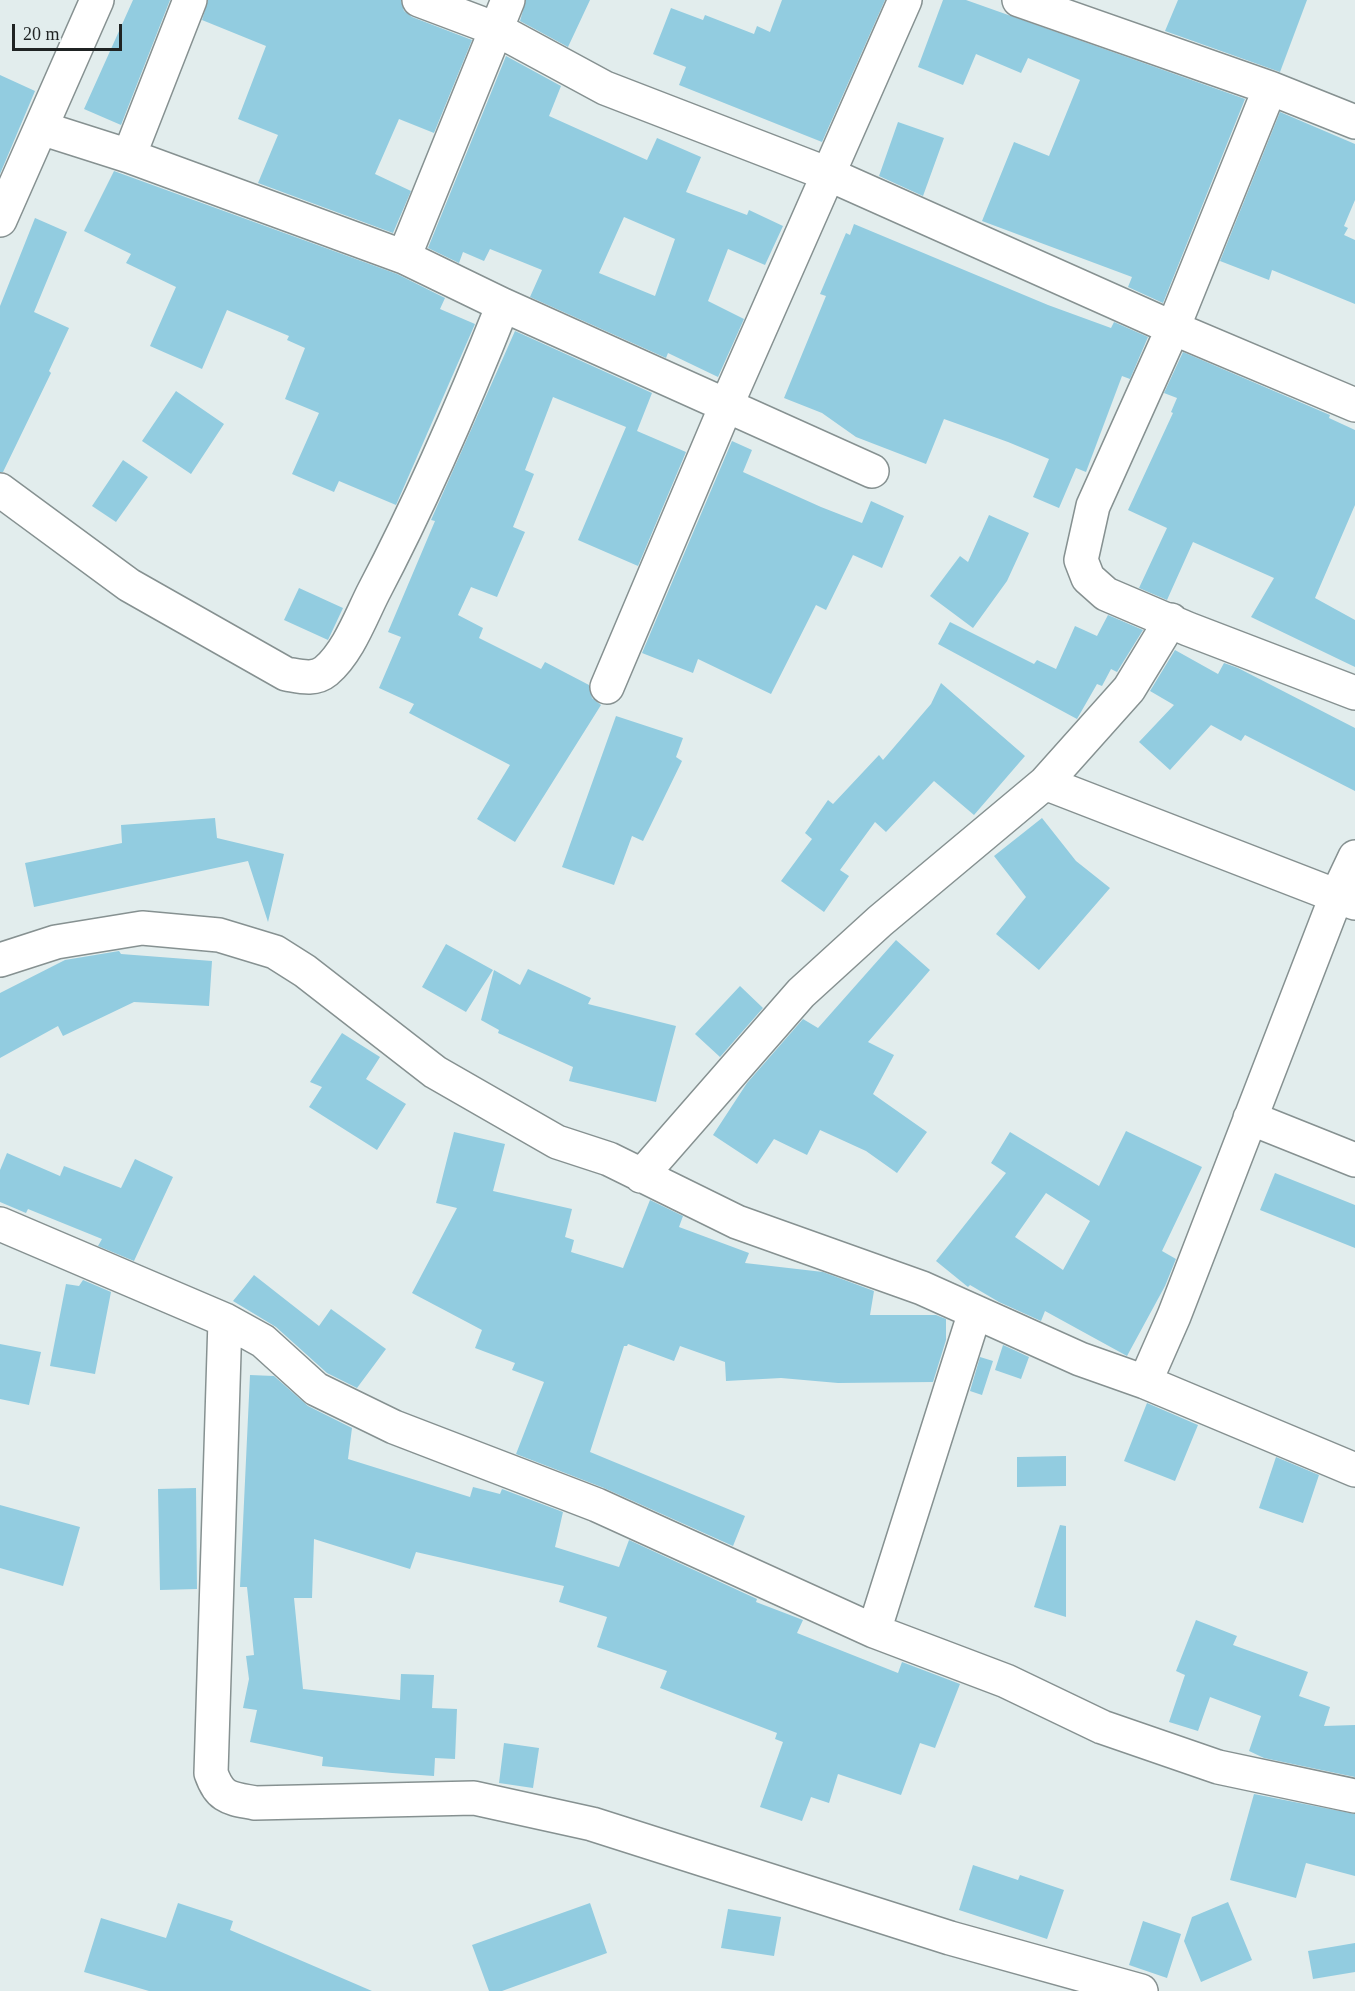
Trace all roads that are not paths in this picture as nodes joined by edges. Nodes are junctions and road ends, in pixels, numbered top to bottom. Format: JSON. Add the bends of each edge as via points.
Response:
{"nodes":[{"id":1,"x":97,"y":0,"type":"edge"},
{"id":2,"x":190,"y":0,"type":"edge"},
{"id":3,"x":419,"y":0,"type":"edge"},
{"id":4,"x":905,"y":0,"type":"edge"},
{"id":5,"x":1018,"y":0,"type":"edge"},
{"id":6,"x":502,"y":14,"type":"edge"},
{"id":7,"x":1270,"y":88,"type":"junction"},
{"id":8,"x":1355,"y":122,"type":"edge"},
{"id":9,"x":41,"y":128,"type":"junction"},
{"id":10,"x":129,"y":156,"type":"junction"},
{"id":11,"x":828,"y":174,"type":"junction"},
{"id":12,"x":3,"y":207,"type":"edge"},
{"id":13,"x":404,"y":256,"type":"junction"},
{"id":14,"x":503,"y":304,"type":"junction"},
{"id":15,"x":1173,"y":328,"type":"junction"},
{"id":16,"x":1355,"y":405,"type":"edge"},
{"id":17,"x":726,"y":406,"type":"junction"},
{"id":18,"x":872,"y":471,"type":"dead end"},
{"id":19,"x":0,"y":490,"type":"edge"},
{"id":20,"x":1171,"y":620,"type":"junction"},
{"id":21,"x":607,"y":687,"type":"dead end"},
{"id":22,"x":1355,"y":693,"type":"edge"},
{"id":23,"x":1044,"y":783,"type":"junction"},
{"id":24,"x":1355,"y":857,"type":"edge"},
{"id":25,"x":1345,"y":900,"type":"edge"},
{"id":26,"x":0,"y":960,"type":"edge"},
{"id":27,"x":1250,"y":1119,"type":"junction"},
{"id":28,"x":1355,"y":1160,"type":"edge"},
{"id":29,"x":641,"y":1176,"type":"junction"},
{"id":30,"x":0,"y":1224,"type":"edge"},
{"id":31,"x":975,"y":1312,"type":"junction"},
{"id":32,"x":225,"y":1320,"type":"junction"},
{"id":33,"x":1145,"y":1382,"type":"junction"},
{"id":34,"x":1355,"y":1470,"type":"edge"},
{"id":35,"x":874,"y":1630,"type":"junction"},
{"id":36,"x":1355,"y":1796,"type":"edge"},
{"id":37,"x":1047,"y":1978,"type":"edge"},
{"id":38,"x":1141,"y":1991,"type":"edge"}],
"edges":[{"from":1,"to":9,"type":"street"},
{"from":2,"to":10,"type":"street"},
{"from":3,"to":6,"type":"street"},
{"from":4,"to":11,"type":"street"},
{"from":5,"to":7,"type":"street"},
{"from":6,"to":11,"type":"street","via":[[605,88]]},
{"from":6,"to":13,"type":"street"},
{"from":7,"to":8,"type":"street"},
{"from":7,"to":15,"type":"street"},
{"from":9,"to":10,"type":"street"},
{"from":9,"to":12,"type":"street"},
{"from":10,"to":13,"type":"street"},
{"from":11,"to":15,"type":"street"},
{"from":11,"to":17,"type":"street"},
{"from":13,"to":14,"type":"street"},
{"from":14,"to":17,"type":"street"},
{"from":14,"to":19,"type":"street","via":[[457,422],[386,569],[342,653],[324,673],[309,678],[286,674],[148,596],[60,537]]},
{"from":15,"to":16,"type":"street"},
{"from":15,"to":20,"type":"street","via":[[1093,506],[1081,560],[1088,578],[1106,594]]},
{"from":17,"to":18,"type":"street"},
{"from":17,"to":21,"type":"street"},
{"from":20,"to":22,"type":"street"},
{"from":20,"to":23,"type":"street","via":[[1129,689]]},
{"from":23,"to":25,"type":"street"},
{"from":23,"to":29,"type":"street","via":[[801,993]]},
{"from":24,"to":25,"type":"street"},
{"from":25,"to":27,"type":"street"},
{"from":26,"to":29,"type":"street","via":[[56,942],[142,928],[219,935],[275,952],[453,1084],[557,1142],[609,1158]]},
{"from":27,"to":28,"type":"street"},
{"from":27,"to":33,"type":"street"},
{"from":29,"to":31,"type":"street","via":[[737,1222],[922,1288]]},
{"from":30,"to":32,"type":"street"},
{"from":31,"to":33,"type":"street","via":[[1080,1359]]},
{"from":31,"to":35,"type":"street"},
{"from":32,"to":35,"type":"street","via":[[263,1341],[316,1389],[337,1401],[597,1505]]},
{"from":32,"to":37,"type":"street","via":[[211,1773],[216,1787],[226,1797],[255,1803],[474,1798],[592,1824],[950,1938]]},
{"from":33,"to":34,"type":"street"},
{"from":35,"to":36,"type":"street","via":[[964,1663],[1102,1728],[1218,1767]]},
{"from":37,"to":38,"type":"street"}]}
